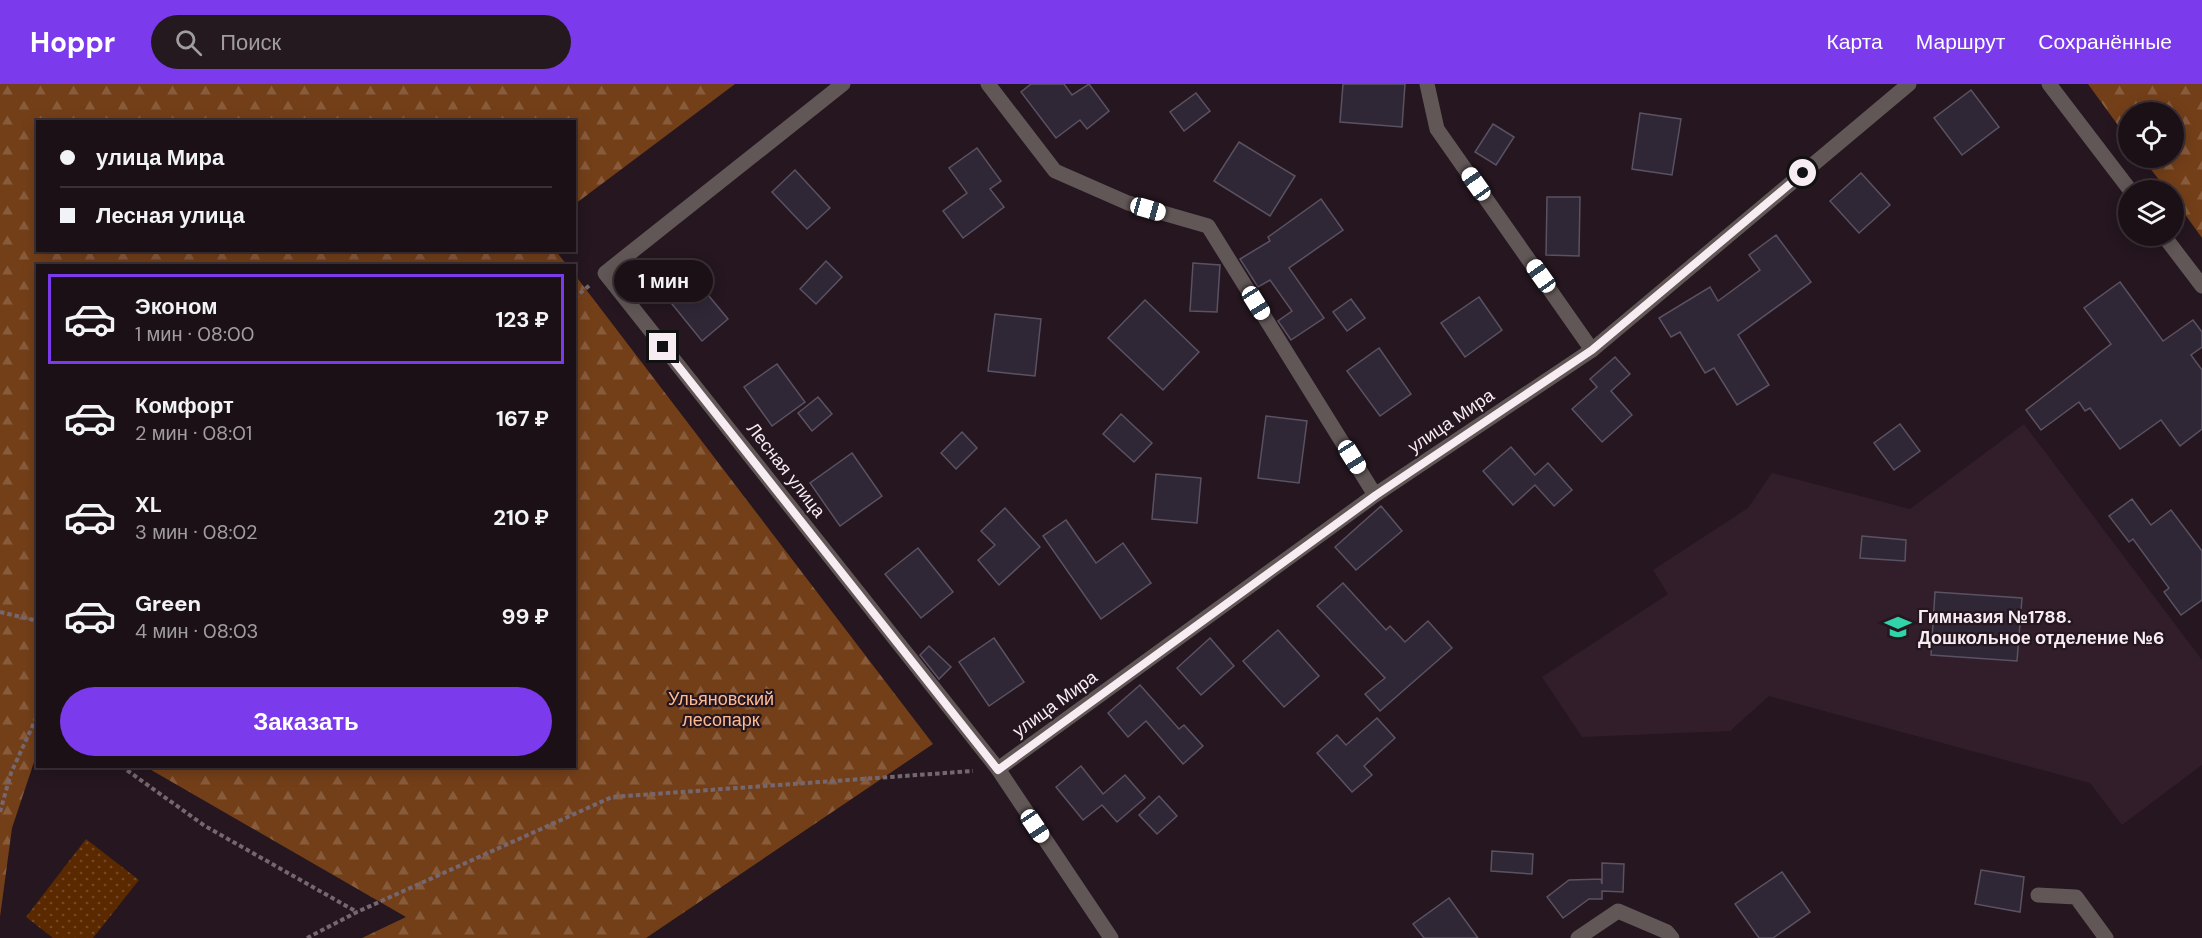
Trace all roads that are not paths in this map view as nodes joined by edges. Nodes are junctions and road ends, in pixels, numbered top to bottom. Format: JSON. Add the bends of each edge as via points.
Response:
{"nodes":[{"id":1,"x":843,"y":84,"type":"edge"},
{"id":2,"x":988,"y":84,"type":"edge"},
{"id":3,"x":1427,"y":84,"type":"edge"},
{"id":4,"x":1909,"y":84,"type":"edge"},
{"id":5,"x":2049,"y":84,"type":"edge"},
{"id":6,"x":2122,"y":180,"type":"edge"},
{"id":7,"x":2172,"y":246,"type":"edge"},
{"id":8,"x":2202,"y":286,"type":"edge"},
{"id":9,"x":1592,"y":350,"type":"junction"},
{"id":10,"x":1376,"y":495,"type":"junction"},
{"id":11,"x":998,"y":770,"type":"junction"},
{"id":12,"x":2038,"y":895,"type":"dead end"},
{"id":13,"x":1111,"y":938,"type":"edge"},
{"id":14,"x":1578,"y":938,"type":"edge"},
{"id":15,"x":1672,"y":938,"type":"edge"},
{"id":16,"x":2106,"y":938,"type":"edge"}],
"edges":[{"from":1,"to":11,"type":"street","name":"Лесная улица","via":[[605,273]]},
{"from":2,"to":10,"type":"street","via":[[1055,171],[1128,203],[1208,226]]},
{"from":3,"to":9,"type":"street","via":[[1437,129]]},
{"from":4,"to":9,"type":"street","name":"улица Мира"},
{"from":5,"to":6,"type":"street"},
{"from":7,"to":8,"type":"street"},
{"from":9,"to":10,"type":"street","name":"улица Мира"},
{"from":10,"to":11,"type":"street","name":"улица Мира"},
{"from":11,"to":13,"type":"street","name":"Лесная улица"},
{"from":12,"to":16,"type":"street","via":[[2076,897]]},
{"from":14,"to":15,"type":"street","via":[[1618,911]]}]}
